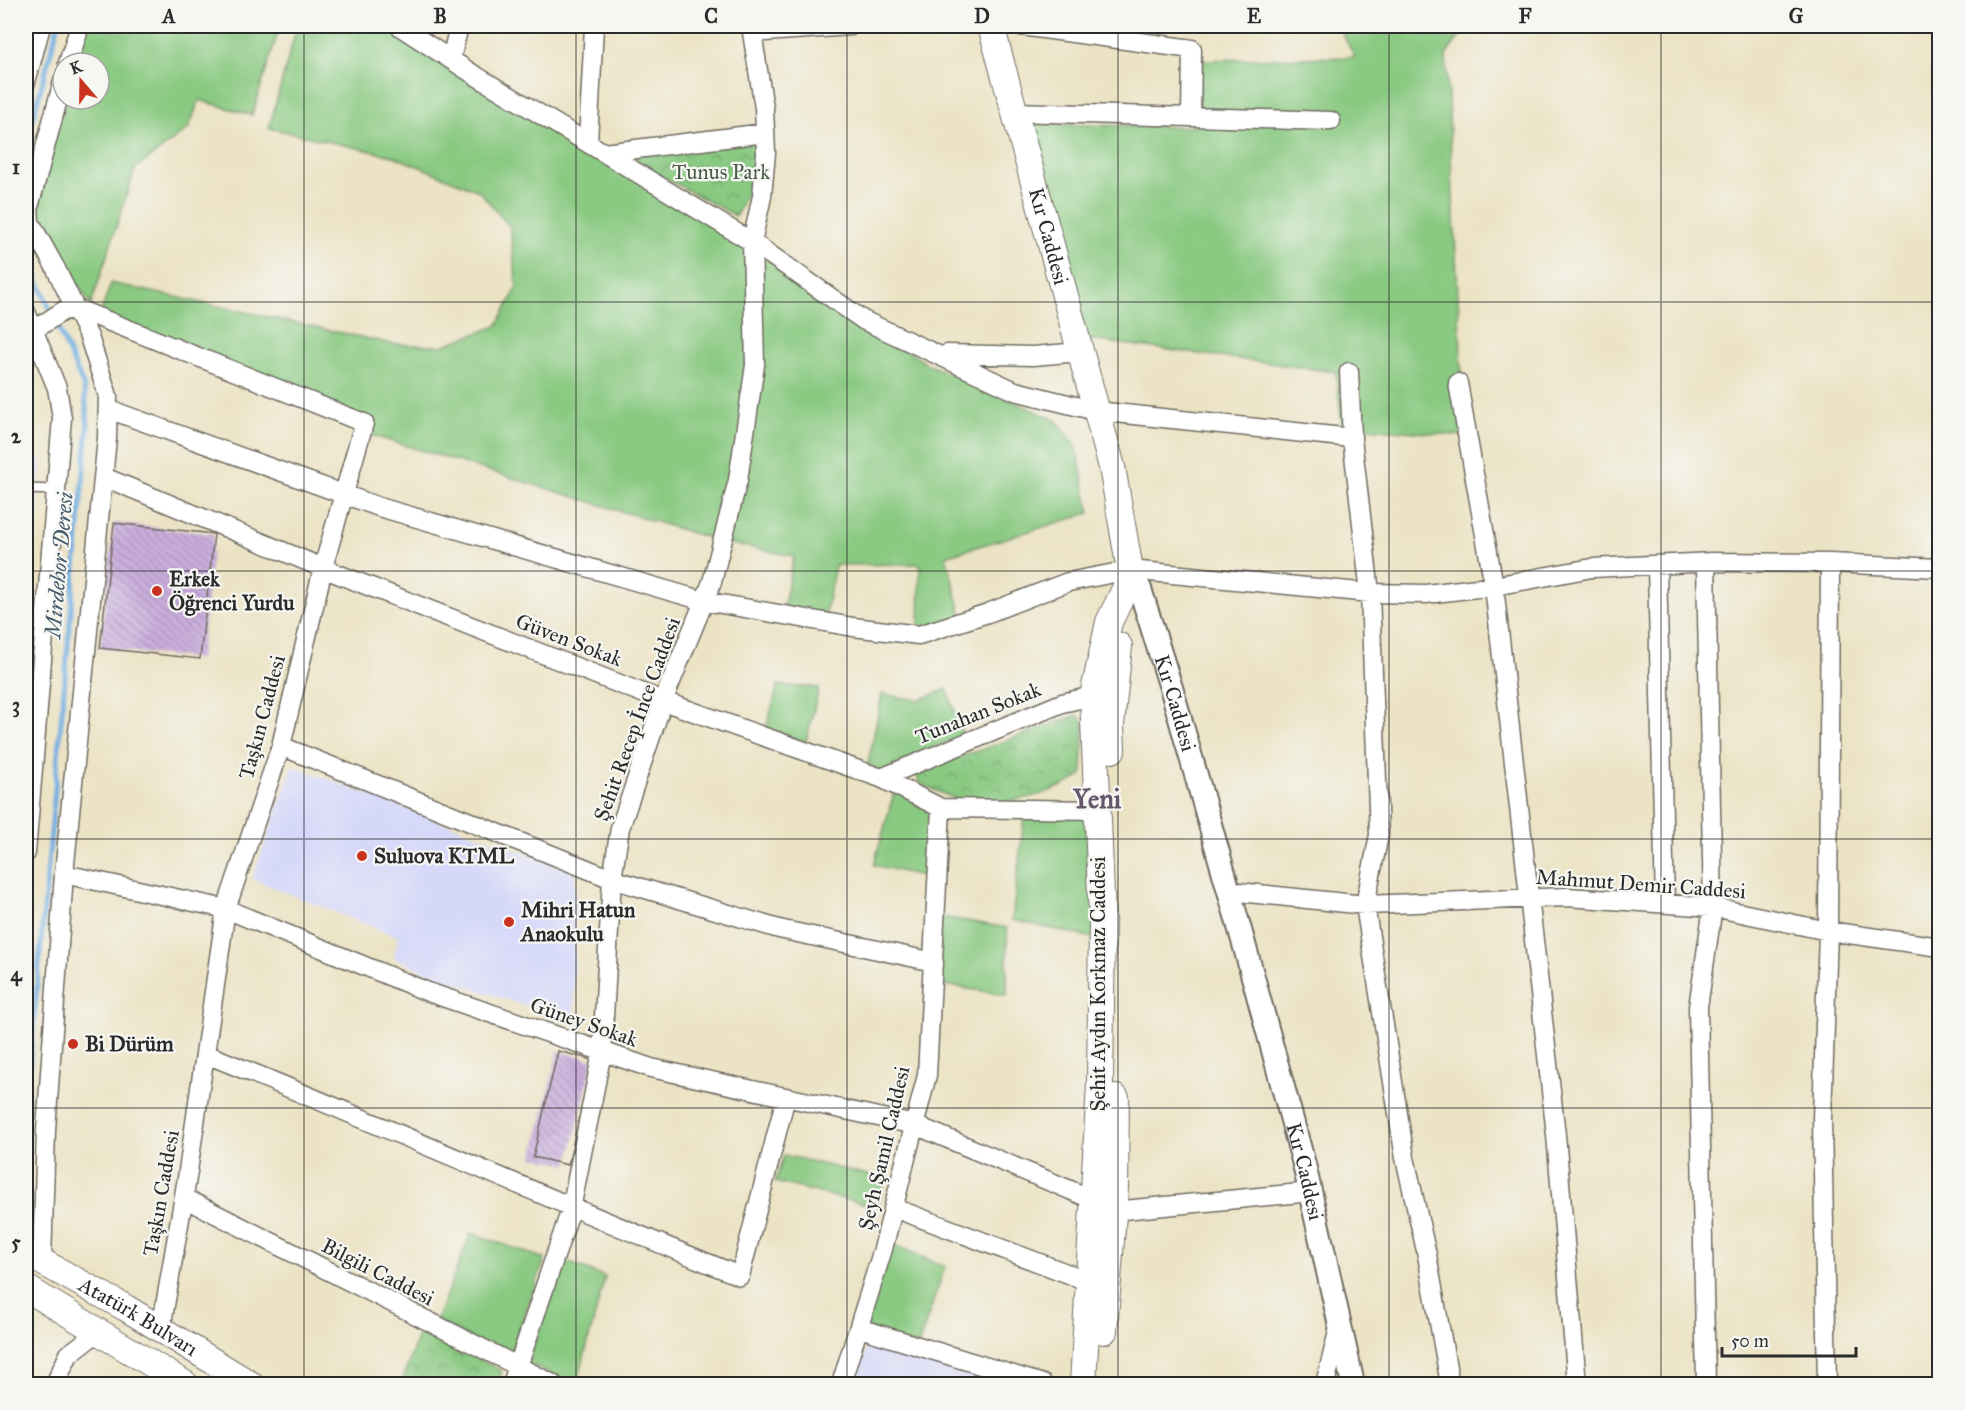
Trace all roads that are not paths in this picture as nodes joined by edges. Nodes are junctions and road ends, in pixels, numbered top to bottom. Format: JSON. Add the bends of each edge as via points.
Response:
{"nodes":[{"id":1,"x":41,"y":26,"type":"edge"},
{"id":2,"x":80,"y":26,"type":"edge"},
{"id":3,"x":399,"y":26,"type":"edge"},
{"id":4,"x":459,"y":26,"type":"edge"},
{"id":5,"x":594,"y":26,"type":"edge"},
{"id":6,"x":850,"y":26,"type":"edge"},
{"id":7,"x":991,"y":26,"type":"edge"},
{"id":8,"x":1021,"y":26,"type":"edge"},
{"id":9,"x":751,"y":29,"type":"edge"},
{"id":10,"x":72,"y":51,"type":"edge"},
{"id":11,"x":451,"y":59,"type":"junction"},
{"id":12,"x":26,"y":82,"type":"edge"},
{"id":13,"x":55,"y":111,"type":"edge"},
{"id":14,"x":1014,"y":112,"type":"junction"},
{"id":15,"x":1191,"y":117,"type":"junction"},
{"id":16,"x":1331,"y":121,"type":"dead end"},
{"id":17,"x":765,"y":133,"type":"junction"},
{"id":18,"x":596,"y":148,"type":"junction"},
{"id":19,"x":752,"y":242,"type":"junction"},
{"id":20,"x":69,"y":310,"type":"junction"},
{"id":21,"x":26,"y":312,"type":"edge"},
{"id":22,"x":35,"y":329,"type":"edge"},
{"id":23,"x":1080,"y":352,"type":"junction"},
{"id":24,"x":941,"y":354,"type":"junction"},
{"id":25,"x":1349,"y":372,"type":"dead end"},
{"id":26,"x":1458,"y":382,"type":"dead end"},
{"id":27,"x":108,"y":409,"type":"junction"},
{"id":28,"x":1096,"y":411,"type":"junction"},
{"id":29,"x":1353,"y":438,"type":"junction"},
{"id":30,"x":104,"y":477,"type":"junction"},
{"id":31,"x":26,"y":489,"type":"edge"},
{"id":32,"x":56,"y":490,"type":"junction"},
{"id":33,"x":343,"y":496,"type":"junction"},
{"id":34,"x":1706,"y":563,"type":"junction"},
{"id":35,"x":1830,"y":563,"type":"junction"},
{"id":36,"x":1657,"y":565,"type":"junction"},
{"id":37,"x":323,"y":568,"type":"junction"},
{"id":38,"x":1940,"y":568,"type":"edge"},
{"id":39,"x":1128,"y":579,"type":"junction"},
{"id":40,"x":1494,"y":586,"type":"junction"},
{"id":41,"x":1370,"y":593,"type":"junction"},
{"id":42,"x":704,"y":601,"type":"junction"},
{"id":43,"x":1093,"y":696,"type":"junction"},
{"id":44,"x":663,"y":701,"type":"junction"},
{"id":45,"x":281,"y":746,"type":"junction"},
{"id":46,"x":881,"y":778,"type":"junction"},
{"id":47,"x":941,"y":808,"type":"junction"},
{"id":48,"x":1097,"y":810,"type":"junction"},
{"id":49,"x":26,"y":853,"type":"edge"},
{"id":50,"x":64,"y":874,"type":"junction"},
{"id":51,"x":612,"y":879,"type":"junction"},
{"id":52,"x":1229,"y":891,"type":"junction"},
{"id":53,"x":1529,"y":898,"type":"junction"},
{"id":54,"x":1665,"y":904,"type":"junction"},
{"id":55,"x":1365,"y":906,"type":"junction"},
{"id":56,"x":1713,"y":907,"type":"junction"},
{"id":57,"x":226,"y":909,"type":"junction"},
{"id":58,"x":1828,"y":931,"type":"junction"},
{"id":59,"x":1940,"y":947,"type":"edge"},
{"id":60,"x":934,"y":962,"type":"junction"},
{"id":61,"x":602,"y":1052,"type":"junction"},
{"id":62,"x":206,"y":1054,"type":"junction"},
{"id":63,"x":786,"y":1097,"type":"junction"},
{"id":64,"x":915,"y":1125,"type":"junction"},
{"id":65,"x":1311,"y":1192,"type":"junction"},
{"id":66,"x":184,"y":1198,"type":"junction"},
{"id":67,"x":1103,"y":1205,"type":"junction"},
{"id":68,"x":894,"y":1208,"type":"junction"},
{"id":69,"x":571,"y":1209,"type":"junction"},
{"id":70,"x":34,"y":1257,"type":"edge"},
{"id":71,"x":1090,"y":1282,"type":"junction"},
{"id":72,"x":26,"y":1288,"type":"edge"},
{"id":73,"x":1341,"y":1322,"type":"junction"},
{"id":74,"x":859,"y":1328,"type":"junction"},
{"id":75,"x":161,"y":1329,"type":"junction"},
{"id":76,"x":98,"y":1332,"type":"junction"},
{"id":77,"x":515,"y":1376,"type":"edge"},
{"id":78,"x":55,"y":1384,"type":"edge"},
{"id":79,"x":185,"y":1384,"type":"edge"},
{"id":80,"x":250,"y":1384,"type":"edge"},
{"id":81,"x":553,"y":1384,"type":"edge"},
{"id":82,"x":842,"y":1384,"type":"edge"},
{"id":83,"x":1044,"y":1384,"type":"edge"},
{"id":84,"x":1083,"y":1384,"type":"edge"},
{"id":85,"x":1100,"y":1384,"type":"edge"},
{"id":86,"x":1325,"y":1384,"type":"edge"},
{"id":87,"x":1353,"y":1384,"type":"edge"},
{"id":88,"x":1450,"y":1384,"type":"edge"},
{"id":89,"x":1577,"y":1384,"type":"edge"},
{"id":90,"x":1706,"y":1384,"type":"edge"},
{"id":91,"x":1827,"y":1384,"type":"edge"}],
"edges":[{"from":1,"to":12,"type":"street"},
{"from":2,"to":10,"type":"street"},
{"from":3,"to":11,"type":"street"},
{"from":4,"to":11,"type":"street"},
{"from":5,"to":18,"type":"street"},
{"from":6,"to":9,"type":"street"},
{"from":7,"to":14,"type":"main road","name":"Kır Caddesi"},
{"from":8,"to":15,"type":"street","via":[[1192,49]]},
{"from":9,"to":17,"type":"street","name":"Şehit Recep İnce Caddesi","via":[[765,108]]},
{"from":11,"to":18,"type":"street"},
{"from":13,"to":20,"type":"street","via":[[29,207],[30,222]]},
{"from":14,"to":15,"type":"street"},
{"from":14,"to":23,"type":"main road","name":"Kır Caddesi"},
{"from":15,"to":16,"type":"street"},
{"from":17,"to":18,"type":"street"},
{"from":17,"to":19,"type":"street","name":"Şehit Recep İnce Caddesi","via":[[762,196]]},
{"from":18,"to":19,"type":"street"},
{"from":19,"to":24,"type":"street","via":[[863,320]]},
{"from":19,"to":42,"type":"street","name":"Şehit Recep İnce Caddesi","via":[[755,365],[738,480]]},
{"from":20,"to":22,"type":"street"},
{"from":20,"to":27,"type":"street","via":[[89,337],[108,396]]},
{"from":20,"to":33,"type":"street","name":"Taşkın Caddesi","via":[[364,423]]},
{"from":21,"to":22,"type":"street"},
{"from":22,"to":32,"type":"street","via":[[57,388],[62,417]]},
{"from":23,"to":24,"type":"street","via":[[1033,356]]},
{"from":23,"to":28,"type":"main road","name":"Kır Caddesi"},
{"from":24,"to":28,"type":"street","via":[[1015,391]]},
{"from":25,"to":29,"type":"street"},
{"from":26,"to":40,"type":"street"},
{"from":27,"to":30,"type":"street"},
{"from":27,"to":33,"type":"street"},
{"from":28,"to":29,"type":"street"},
{"from":28,"to":39,"type":"main road","name":"Kır Caddesi","via":[[1112,467]]},
{"from":29,"to":41,"type":"street"},
{"from":30,"to":37,"type":"street","name":"Güven Sokak"},
{"from":30,"to":50,"type":"street"},
{"from":31,"to":32,"type":"lane"},
{"from":32,"to":49,"type":"street"},
{"from":33,"to":37,"type":"street","name":"Taşkın Caddesi"},
{"from":33,"to":42,"type":"street"},
{"from":34,"to":35,"type":"street"},
{"from":34,"to":36,"type":"street"},
{"from":34,"to":56,"type":"street"},
{"from":35,"to":38,"type":"street"},
{"from":35,"to":58,"type":"street"},
{"from":36,"to":40,"type":"street","via":[[1592,568]]},
{"from":36,"to":54,"type":"street"},
{"from":37,"to":44,"type":"street","name":"Güven Sokak"},
{"from":37,"to":45,"type":"street","name":"Taşkın Caddesi"},
{"from":39,"to":41,"type":"street"},
{"from":39,"to":42,"type":"street","via":[[1068,582],[919,635]]},
{"from":39,"to":43,"type":"main road","name":"Şehit Aydın Korkmaz Caddesi","via":[[1109,622]]},
{"from":39,"to":52,"type":"street","name":"Kır Caddesi","via":[[1140,589]]},
{"from":39,"to":67,"type":"main road","name":"Şehit Aydın Korkmaz Caddesi","via":[[1111,724],[1119,942]]},
{"from":40,"to":41,"type":"street","via":[[1426,594]]},
{"from":40,"to":53,"type":"street"},
{"from":41,"to":55,"type":"street","via":[[1379,835]]},
{"from":42,"to":44,"type":"street","name":"Şehit Recep İnce Caddesi"},
{"from":43,"to":46,"type":"street","name":"Tunahan Sokak","via":[[1062,703]]},
{"from":43,"to":48,"type":"main road","name":"Şehit Aydın Korkmaz Caddesi"},
{"from":44,"to":46,"type":"street","name":"Güven Sokak"},
{"from":44,"to":51,"type":"street","name":"Şehit Recep İnce Caddesi","via":[[620,828]]},
{"from":45,"to":51,"type":"street"},
{"from":45,"to":57,"type":"street","name":"Taşkın Caddesi"},
{"from":46,"to":47,"type":"street","name":"Güven Sokak"},
{"from":47,"to":48,"type":"street","name":"Güven Sokak"},
{"from":47,"to":60,"type":"street","name":"Şeyh Şamil Caddesi"},
{"from":48,"to":67,"type":"main road","name":"Şehit Aydın Korkmaz Caddesi","via":[[1102,920]]},
{"from":50,"to":57,"type":"street","name":"Güney Sokak"},
{"from":50,"to":70,"type":"street"},
{"from":51,"to":60,"type":"street","via":[[778,928]]},
{"from":51,"to":61,"type":"street","name":"Şehit Recep İnce Caddesi"},
{"from":52,"to":55,"type":"street","name":"Mahmut Demir Caddesi"},
{"from":52,"to":65,"type":"street","name":"Kır Caddesi"},
{"from":53,"to":54,"type":"street","name":"Mahmut Demir Caddesi"},
{"from":53,"to":55,"type":"street","name":"Mahmut Demir Caddesi"},
{"from":53,"to":89,"type":"street","via":[[1556,1135]]},
{"from":54,"to":56,"type":"street","name":"Mahmut Demir Caddesi"},
{"from":55,"to":88,"type":"street","via":[[1405,1158]]},
{"from":56,"to":58,"type":"street","name":"Mahmut Demir Caddesi"},
{"from":56,"to":90,"type":"street","via":[[1698,1007]]},
{"from":57,"to":61,"type":"street","name":"Güney Sokak","via":[[428,992]]},
{"from":57,"to":62,"type":"street","name":"Taşkın Caddesi"},
{"from":58,"to":59,"type":"street","name":"Mahmut Demir Caddesi"},
{"from":58,"to":91,"type":"street","via":[[1822,1119]]},
{"from":60,"to":64,"type":"street","name":"Şeyh Şamil Caddesi","via":[[927,1075]]},
{"from":61,"to":63,"type":"street","name":"Güney Sokak","via":[[651,1068]]},
{"from":61,"to":69,"type":"street","name":"Şehit Recep İnce Caddesi"},
{"from":62,"to":66,"type":"street","name":"Taşkın Caddesi"},
{"from":62,"to":69,"type":"street","via":[[384,1126]]},
{"from":63,"to":64,"type":"street","name":"Güney Sokak"},
{"from":63,"to":69,"type":"street","via":[[740,1276]]},
{"from":64,"to":67,"type":"street","name":"Güney Sokak"},
{"from":64,"to":68,"type":"street","name":"Şeyh Şamil Caddesi"},
{"from":65,"to":67,"type":"street"},
{"from":65,"to":73,"type":"street","name":"Kır Caddesi"},
{"from":66,"to":75,"type":"street","name":"Taşkın Caddesi"},
{"from":66,"to":77,"type":"street","name":"Bilgili Caddesi"},
{"from":67,"to":71,"type":"main road","name":"Şehit Aydın Korkmaz Caddesi"},
{"from":67,"to":85,"type":"main road","name":"Şehit Aydın Korkmaz Caddesi"},
{"from":68,"to":71,"type":"street"},
{"from":68,"to":74,"type":"street","name":"Şeyh Şamil Caddesi"},
{"from":69,"to":77,"type":"street","name":"Şehit Recep İnce Caddesi"},
{"from":70,"to":75,"type":"main road","name":"Atatürk Bulvarı"},
{"from":71,"to":84,"type":"main road","name":"Şehit Aydın Korkmaz Caddesi"},
{"from":72,"to":76,"type":"main road","name":"Atatürk Bulvarı"},
{"from":73,"to":86,"type":"street"},
{"from":73,"to":87,"type":"street","name":"Kır Caddesi"},
{"from":74,"to":82,"type":"street","name":"Şeyh Şamil Caddesi"},
{"from":74,"to":83,"type":"street"},
{"from":75,"to":80,"type":"main road","name":"Atatürk Bulvarı"},
{"from":76,"to":78,"type":"street","via":[[69,1354]]},
{"from":76,"to":79,"type":"main road","name":"Atatürk Bulvarı"},
{"from":77,"to":81,"type":"street","name":"Bilgili Caddesi"}]}
